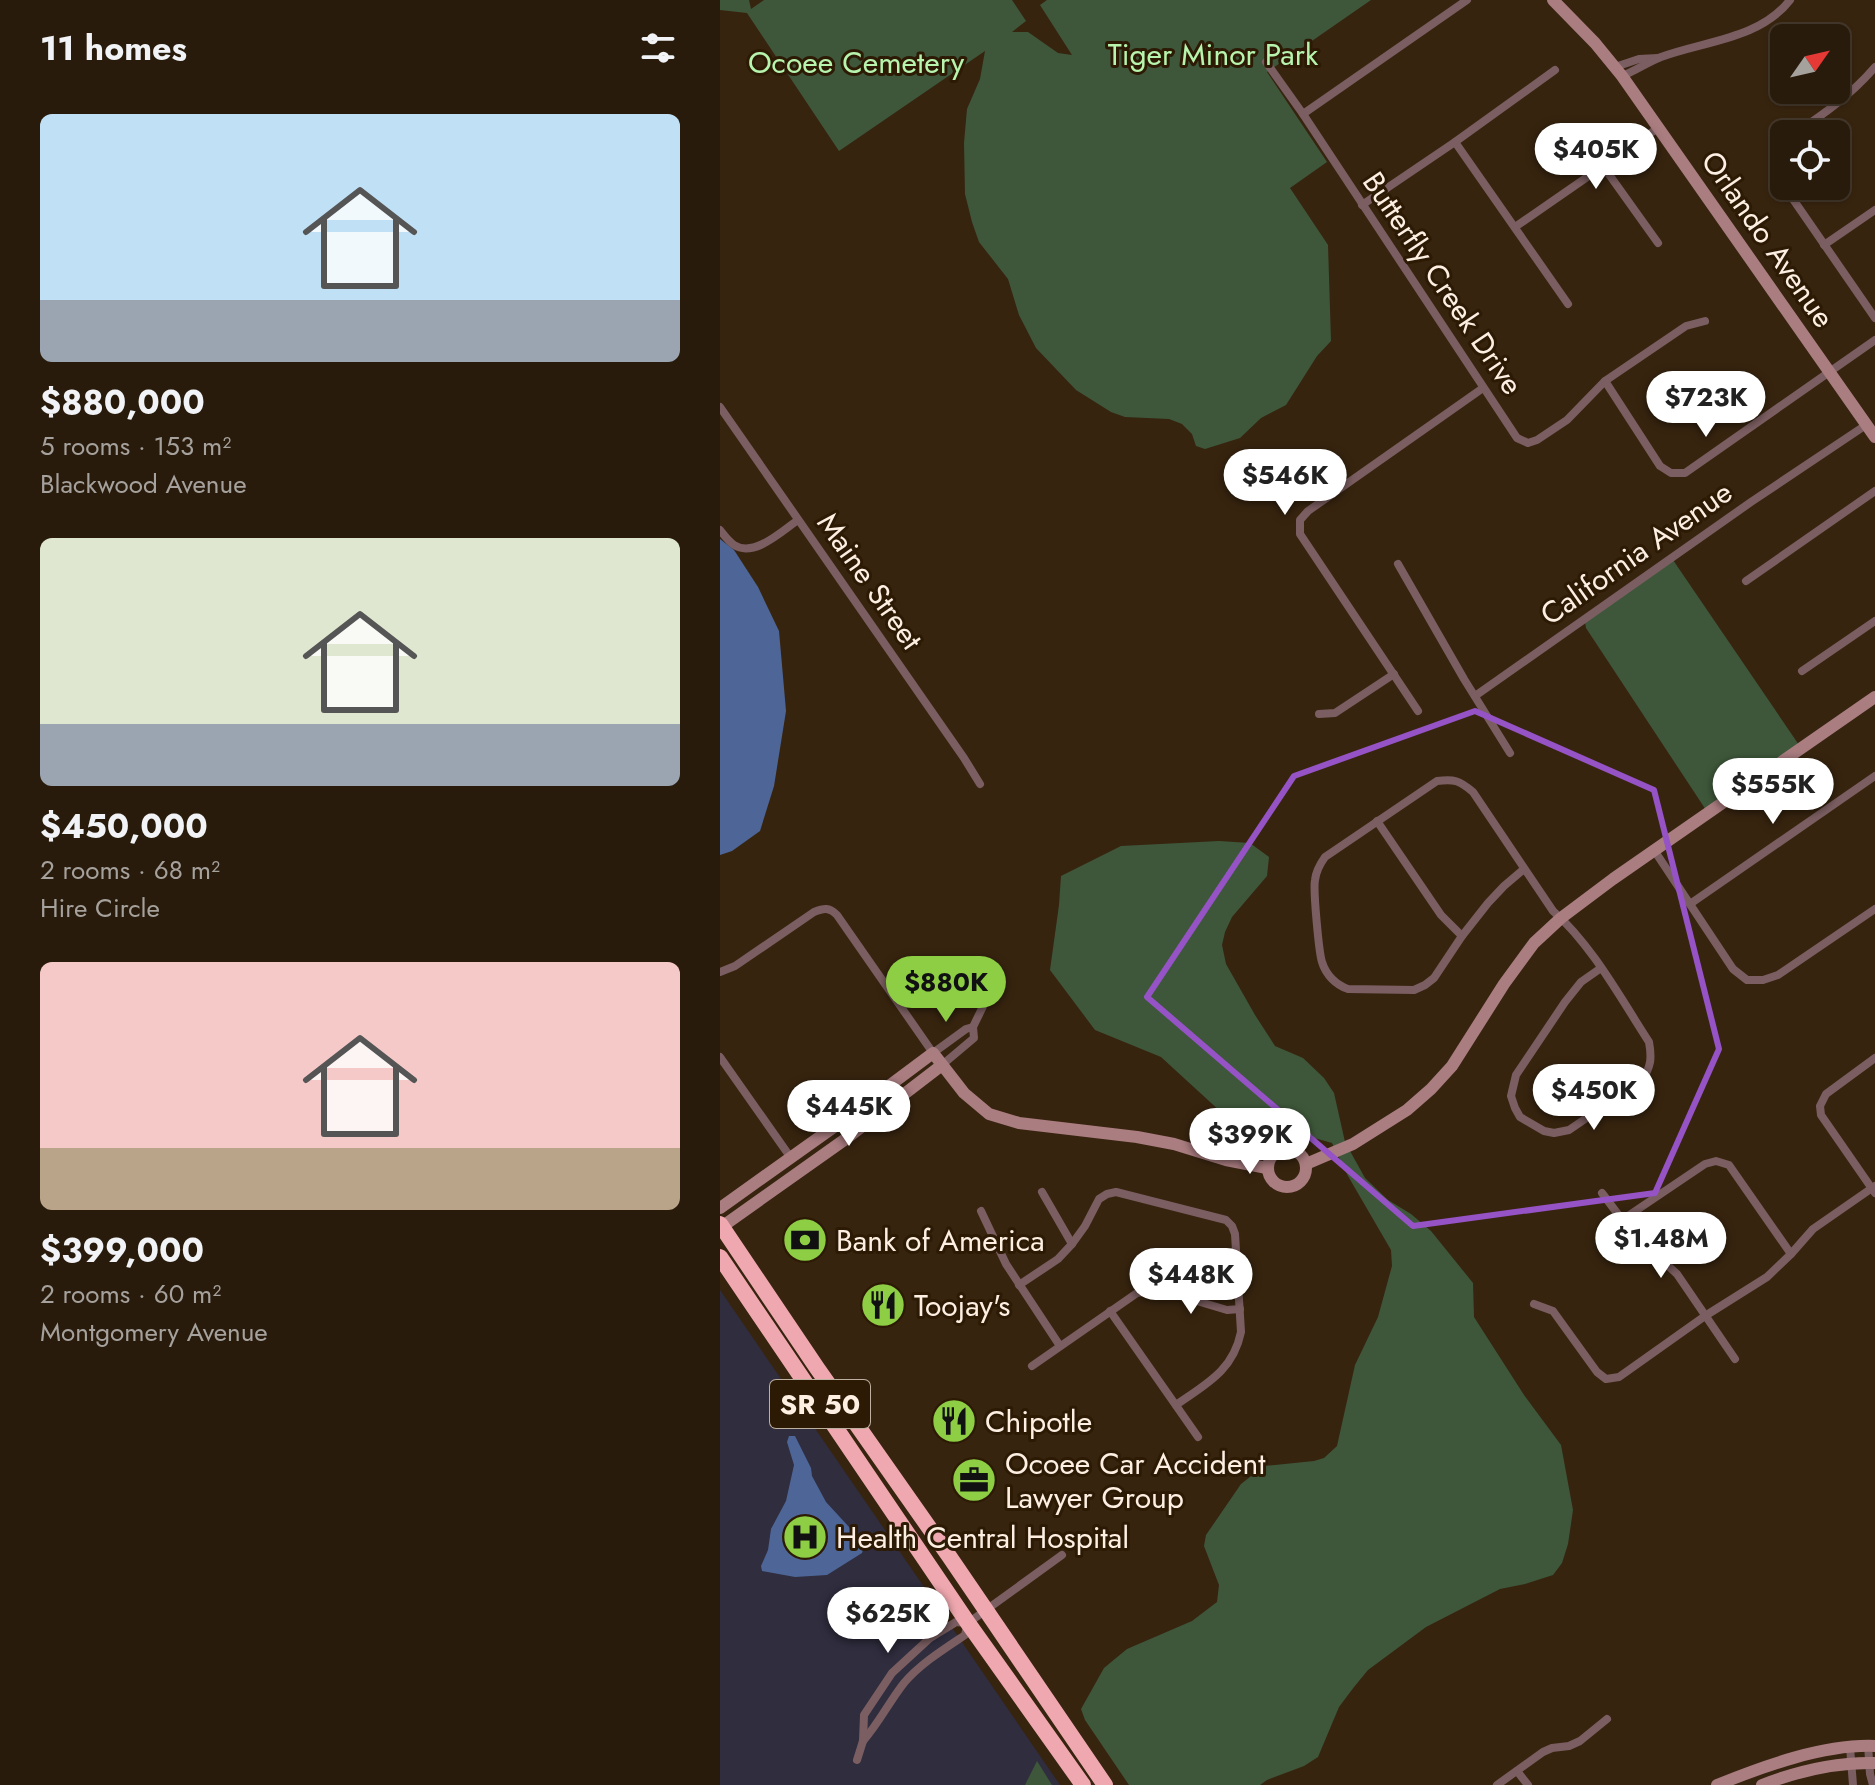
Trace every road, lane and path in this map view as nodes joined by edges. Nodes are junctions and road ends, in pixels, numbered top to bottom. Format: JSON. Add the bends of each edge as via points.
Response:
{"nodes":[{"id":1,"x":1467,"y":0,"type":"edge"},
{"id":2,"x":1553,"y":0,"type":"edge"},
{"id":3,"x":1790,"y":0,"type":"edge"},
{"id":4,"x":1266,"y":62,"type":"dead end"},
{"id":5,"x":1875,"y":67,"type":"edge"},
{"id":6,"x":1555,"y":70,"type":"dead end"},
{"id":7,"x":1618,"y":71,"type":"junction"},
{"id":8,"x":1303,"y":114,"type":"junction"},
{"id":9,"x":1815,"y":120,"type":"edge"},
{"id":10,"x":1658,"y":128,"type":"junction"},
{"id":11,"x":1455,"y":142,"type":"junction"},
{"id":12,"x":1603,"y":166,"type":"junction"},
{"id":13,"x":1793,"y":200,"type":"edge"},
{"id":14,"x":1362,"y":205,"type":"junction"},
{"id":15,"x":1875,"y":210,"type":"edge"},
{"id":16,"x":1515,"y":227,"type":"junction"},
{"id":17,"x":1658,"y":243,"type":"dead end"},
{"id":18,"x":1824,"y":245,"type":"junction"},
{"id":19,"x":1568,"y":304,"type":"dead end"},
{"id":20,"x":1875,"y":318,"type":"edge"},
{"id":21,"x":1705,"y":321,"type":"dead end"},
{"id":22,"x":1875,"y":340,"type":"edge"},
{"id":23,"x":1829,"y":372,"type":"junction"},
{"id":24,"x":1605,"y":381,"type":"junction"},
{"id":25,"x":1483,"y":388,"type":"junction"},
{"id":26,"x":720,"y":407,"type":"edge"},
{"id":27,"x":1866,"y":425,"type":"junction"},
{"id":28,"x":1875,"y":437,"type":"edge"},
{"id":29,"x":1875,"y":491,"type":"edge"},
{"id":30,"x":798,"y":520,"type":"junction"},
{"id":31,"x":720,"y":530,"type":"edge"},
{"id":32,"x":1398,"y":564,"type":"dead end"},
{"id":33,"x":1746,"y":581,"type":"dead end"},
{"id":34,"x":1875,"y":621,"type":"edge"},
{"id":35,"x":1802,"y":671,"type":"dead end"},
{"id":36,"x":1394,"y":674,"type":"junction"},
{"id":37,"x":1475,"y":696,"type":"junction"},
{"id":38,"x":1875,"y":697,"type":"edge"},
{"id":39,"x":1418,"y":711,"type":"dead end"},
{"id":40,"x":1319,"y":714,"type":"dead end"},
{"id":41,"x":1510,"y":753,"type":"dead end"},
{"id":42,"x":1875,"y":776,"type":"edge"},
{"id":43,"x":980,"y":784,"type":"dead end"},
{"id":44,"x":1377,"y":821,"type":"junction"},
{"id":45,"x":1654,"y":850,"type":"junction"},
{"id":46,"x":1524,"y":869,"type":"junction"},
{"id":47,"x":1690,"y":904,"type":"junction"},
{"id":48,"x":1875,"y":909,"type":"edge"},
{"id":49,"x":1561,"y":918,"type":"junction"},
{"id":50,"x":1462,"y":936,"type":"junction"},
{"id":51,"x":1601,"y":968,"type":"junction"},
{"id":52,"x":720,"y":972,"type":"edge"},
{"id":53,"x":989,"y":994,"type":"dead end"},
{"id":54,"x":973,"y":1027,"type":"junction"},
{"id":55,"x":933,"y":1053,"type":"junction"},
{"id":56,"x":720,"y":1057,"type":"edge"},
{"id":57,"x":1875,"y":1058,"type":"edge"},
{"id":58,"x":942,"y":1065,"type":"junction"},
{"id":59,"x":852,"y":1114,"type":"junction"},
{"id":60,"x":791,"y":1158,"type":"junction"},
{"id":61,"x":812,"y":1162,"type":"junction"},
{"id":62,"x":1306,"y":1164,"type":"junction"},
{"id":63,"x":1267,"y":1168,"type":"junction"},
{"id":64,"x":1874,"y":1189,"type":"edge"},
{"id":65,"x":1042,"y":1192,"type":"dead end"},
{"id":66,"x":1602,"y":1193,"type":"dead end"},
{"id":67,"x":720,"y":1208,"type":"edge"},
{"id":68,"x":981,"y":1211,"type":"dead end"},
{"id":69,"x":1622,"y":1220,"type":"junction"},
{"id":70,"x":721,"y":1226,"type":"edge"},
{"id":71,"x":1072,"y":1244,"type":"junction"},
{"id":72,"x":1791,"y":1254,"type":"junction"},
{"id":73,"x":720,"y":1257,"type":"edge"},
{"id":74,"x":1019,"y":1285,"type":"junction"},
{"id":75,"x":1534,"y":1304,"type":"dead end"},
{"id":76,"x":1240,"y":1309,"type":"junction"},
{"id":77,"x":1110,"y":1311,"type":"junction"},
{"id":78,"x":1705,"y":1316,"type":"junction"},
{"id":79,"x":1060,"y":1346,"type":"junction"},
{"id":80,"x":1735,"y":1359,"type":"dead end"},
{"id":81,"x":1032,"y":1366,"type":"dead end"},
{"id":82,"x":1176,"y":1405,"type":"junction"},
{"id":83,"x":1198,"y":1437,"type":"dead end"},
{"id":84,"x":1062,"y":1555,"type":"dead end"},
{"id":85,"x":986,"y":1611,"type":"junction"},
{"id":86,"x":968,"y":1623,"type":"junction"},
{"id":87,"x":1607,"y":1719,"type":"dead end"},
{"id":88,"x":863,"y":1741,"type":"junction"},
{"id":89,"x":1871,"y":1746,"type":"edge"},
{"id":90,"x":1850,"y":1747,"type":"junction"},
{"id":91,"x":857,"y":1760,"type":"dead end"},
{"id":92,"x":1872,"y":1762,"type":"edge"},
{"id":93,"x":1852,"y":1763,"type":"junction"},
{"id":94,"x":1517,"y":1771,"type":"junction"},
{"id":95,"x":1509,"y":1776,"type":"junction"},
{"id":96,"x":1083,"y":1785,"type":"edge"},
{"id":97,"x":1105,"y":1785,"type":"edge"},
{"id":98,"x":1497,"y":1785,"type":"edge"},
{"id":99,"x":1515,"y":1785,"type":"edge"},
{"id":100,"x":1528,"y":1785,"type":"edge"},
{"id":101,"x":1717,"y":1785,"type":"edge"},
{"id":102,"x":1762,"y":1785,"type":"edge"},
{"id":103,"x":1853,"y":1785,"type":"edge"},
{"id":104,"x":1873,"y":1785,"type":"edge"}],
"edges":[{"from":1,"to":8,"type":"street"},
{"from":2,"to":7,"type":"street","name":"Orlando Avenue"},
{"from":3,"to":7,"type":"street","via":[[1761,25],[1642,68]]},
{"from":4,"to":8,"type":"street","name":"Butterfly Creek Drive"},
{"from":5,"to":9,"type":"street"},
{"from":6,"to":11,"type":"street"},
{"from":7,"to":10,"type":"street","name":"Orlando Avenue"},
{"from":8,"to":14,"type":"street","name":"Butterfly Creek Drive"},
{"from":10,"to":12,"type":"street"},
{"from":10,"to":23,"type":"street","name":"Orlando Avenue"},
{"from":11,"to":14,"type":"street"},
{"from":11,"to":16,"type":"street"},
{"from":12,"to":16,"type":"street"},
{"from":12,"to":17,"type":"street"},
{"from":13,"to":18,"type":"street"},
{"from":14,"to":25,"type":"street","name":"Butterfly Creek Drive"},
{"from":15,"to":18,"type":"street"},
{"from":16,"to":19,"type":"street"},
{"from":18,"to":20,"type":"street"},
{"from":21,"to":24,"type":"street","via":[[1686,326]]},
{"from":22,"to":23,"type":"street"},
{"from":23,"to":24,"type":"street","via":[[1685,473],[1660,466]]},
{"from":23,"to":27,"type":"street","name":"Orlando Avenue"},
{"from":24,"to":25,"type":"street","name":"Butterfly Creek Drive","via":[[1567,420],[1528,443],[1517,438]]},
{"from":25,"to":36,"type":"street","via":[[1300,520],[1300,534]]},
{"from":26,"to":30,"type":"street","name":"Maine Street"},
{"from":27,"to":28,"type":"street","name":"Orlando Avenue"},
{"from":27,"to":37,"type":"street","name":"California Avenue"},
{"from":29,"to":33,"type":"street"},
{"from":30,"to":31,"type":"street","via":[[754,547],[732,544]]},
{"from":30,"to":43,"type":"street","name":"Maine Street"},
{"from":32,"to":37,"type":"street"},
{"from":34,"to":35,"type":"street"},
{"from":36,"to":39,"type":"street"},
{"from":36,"to":40,"type":"street","via":[[1335,713]]},
{"from":37,"to":41,"type":"street"},
{"from":38,"to":45,"type":"street"},
{"from":42,"to":47,"type":"street"},
{"from":44,"to":46,"type":"street","via":[[1437,781],[1461,782]]},
{"from":44,"to":50,"type":"street","via":[[1441,915]]},
{"from":44,"to":50,"type":"street","via":[[1325,857],[1318,869],[1314,882],[1322,962],[1329,975],[1348,989],[1414,990],[1434,978]]},
{"from":45,"to":47,"type":"street"},
{"from":45,"to":49,"type":"street"},
{"from":46,"to":49,"type":"street"},
{"from":46,"to":50,"type":"street"},
{"from":47,"to":48,"type":"street","via":[[1733,969],[1747,980],[1778,975]]},
{"from":49,"to":51,"type":"street"},
{"from":49,"to":62,"type":"street","via":[[1534,943],[1431,1089],[1353,1144]]},
{"from":51,"to":51,"type":"street","via":[[1565,1002],[1516,1075],[1511,1096],[1515,1108],[1544,1131],[1569,1130],[1650,1069],[1649,1042]]},
{"from":52,"to":55,"type":"street","via":[[814,912],[832,910]]},
{"from":53,"to":54,"type":"street"},
{"from":54,"to":55,"type":"street"},
{"from":54,"to":58,"type":"street","via":[[974,1038]]},
{"from":55,"to":58,"type":"street"},
{"from":55,"to":59,"type":"street"},
{"from":56,"to":60,"type":"street"},
{"from":57,"to":64,"type":"street","via":[[1826,1094],[1820,1106],[1821,1115]]},
{"from":58,"to":61,"type":"street"},
{"from":58,"to":63,"type":"street","via":[[989,1114],[1019,1123],[1137,1137]]},
{"from":59,"to":60,"type":"street"},
{"from":59,"to":61,"type":"street","via":[[840,1133],[817,1149]]},
{"from":60,"to":67,"type":"street"},
{"from":61,"to":70,"type":"street"},
{"from":62,"to":63,"type":"street","via":[[1298,1153],[1282,1149]]},
{"from":62,"to":63,"type":"street","via":[[1304,1178],[1287,1188],[1271,1180]]},
{"from":64,"to":72,"type":"street","via":[[1813,1229]]},
{"from":65,"to":71,"type":"street"},
{"from":66,"to":69,"type":"street"},
{"from":68,"to":74,"type":"street"},
{"from":69,"to":72,"type":"street","via":[[1716,1161],[1729,1165]]},
{"from":69,"to":78,"type":"street","via":[[1677,1274]]},
{"from":70,"to":85,"type":"highway","number":"SR 50"},
{"from":71,"to":74,"type":"street"},
{"from":71,"to":76,"type":"street","via":[[1099,1199],[1116,1192],[1226,1220],[1235,1234]]},
{"from":72,"to":78,"type":"street","via":[[1767,1277]]},
{"from":73,"to":86,"type":"highway","number":"SR 50"},
{"from":74,"to":79,"type":"street"},
{"from":75,"to":78,"type":"street","via":[[1553,1311],[1606,1379],[1619,1377]]},
{"from":76,"to":77,"type":"street","via":[[1150,1290]]},
{"from":76,"to":82,"type":"street","via":[[1238,1347],[1221,1373]]},
{"from":77,"to":79,"type":"street"},
{"from":77,"to":82,"type":"street"},
{"from":78,"to":80,"type":"street"},
{"from":79,"to":81,"type":"street"},
{"from":82,"to":83,"type":"street"},
{"from":84,"to":85,"type":"street"},
{"from":85,"to":86,"type":"street"},
{"from":85,"to":97,"type":"highway","number":"SR 50"},
{"from":86,"to":88,"type":"street","via":[[965,1635],[905,1682]]},
{"from":86,"to":88,"type":"street","via":[[956,1622],[930,1638],[892,1673],[864,1715]]},
{"from":86,"to":96,"type":"highway","number":"SR 50"},
{"from":87,"to":94,"type":"street","via":[[1580,1741],[1543,1752]]},
{"from":88,"to":91,"type":"street"},
{"from":89,"to":90,"type":"street"},
{"from":89,"to":92,"type":"street"},
{"from":90,"to":93,"type":"street"},
{"from":90,"to":101,"type":"street","via":[[1769,1765]]},
{"from":92,"to":93,"type":"street"},
{"from":92,"to":104,"type":"street"},
{"from":93,"to":102,"type":"street"},
{"from":93,"to":103,"type":"street"},
{"from":94,"to":95,"type":"street"},
{"from":94,"to":100,"type":"street"},
{"from":95,"to":98,"type":"street"},
{"from":95,"to":99,"type":"street"}]}
